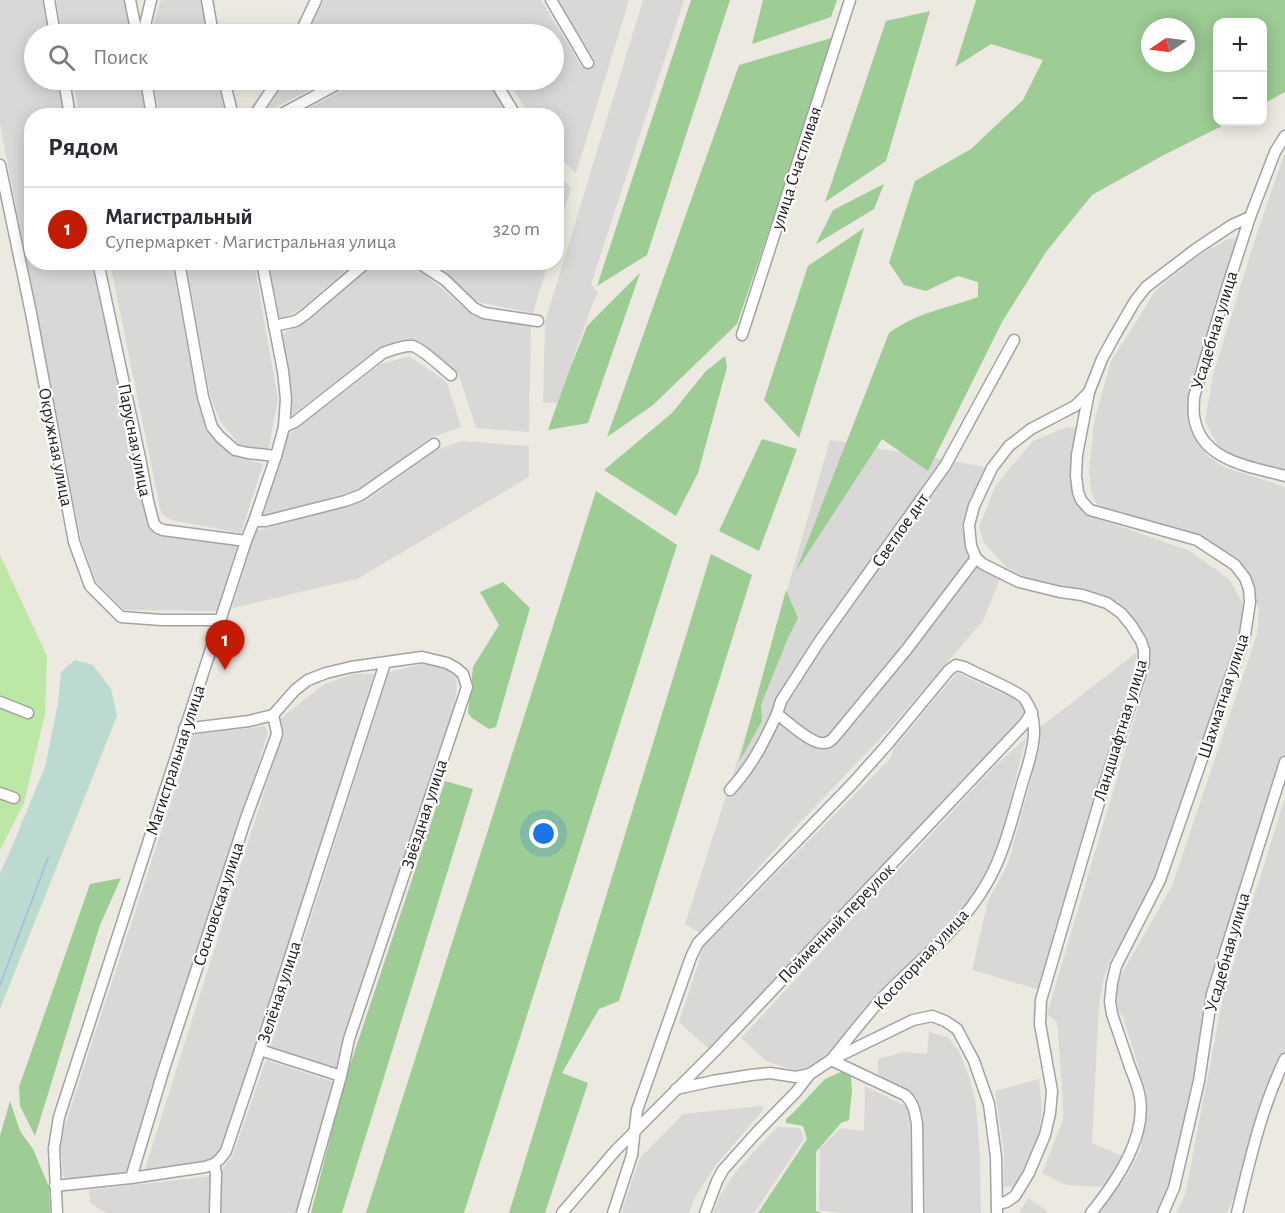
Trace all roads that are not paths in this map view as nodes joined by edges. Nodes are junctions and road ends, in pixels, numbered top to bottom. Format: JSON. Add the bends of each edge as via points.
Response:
{"nodes":[{"id":1,"x":49,"y":0,"type":"edge"},
{"id":2,"x":130,"y":0,"type":"edge"},
{"id":3,"x":151,"y":0,"type":"edge"},
{"id":4,"x":207,"y":0,"type":"edge"},
{"id":5,"x":316,"y":0,"type":"edge"},
{"id":6,"x":551,"y":0,"type":"edge"},
{"id":7,"x":850,"y":0,"type":"edge"},
{"id":8,"x":54,"y":24,"type":"edge"},
{"id":9,"x":135,"y":24,"type":"edge"},
{"id":10,"x":145,"y":24,"type":"edge"},
{"id":11,"x":211,"y":24,"type":"edge"},
{"id":12,"x":305,"y":24,"type":"edge"},
{"id":13,"x":588,"y":63,"type":"dead end"},
{"id":14,"x":66,"y":90,"type":"edge"},
{"id":15,"x":148,"y":90,"type":"edge"},
{"id":16,"x":226,"y":90,"type":"edge"},
{"id":17,"x":271,"y":90,"type":"edge"},
{"id":18,"x":326,"y":90,"type":"edge"},
{"id":19,"x":500,"y":90,"type":"edge"},
{"id":20,"x":69,"y":108,"type":"edge"},
{"id":21,"x":151,"y":108,"type":"edge"},
{"id":22,"x":231,"y":108,"type":"edge"},
{"id":23,"x":259,"y":108,"type":"edge"},
{"id":24,"x":293,"y":108,"type":"edge"},
{"id":25,"x":511,"y":108,"type":"edge"},
{"id":26,"x":1285,"y":136,"type":"edge"},
{"id":27,"x":0,"y":165,"type":"edge"},
{"id":28,"x":1250,"y":217,"type":"junction"},
{"id":29,"x":100,"y":270,"type":"edge"},
{"id":30,"x":180,"y":270,"type":"edge"},
{"id":31,"x":264,"y":270,"type":"edge"},
{"id":32,"x":358,"y":270,"type":"edge"},
{"id":33,"x":430,"y":270,"type":"edge"},
{"id":34,"x":538,"y":321,"type":"dead end"},
{"id":35,"x":274,"y":326,"type":"junction"},
{"id":36,"x":742,"y":335,"type":"dead end"},
{"id":37,"x":1014,"y":340,"type":"dead end"},
{"id":38,"x":451,"y":375,"type":"dead end"},
{"id":39,"x":1089,"y":392,"type":"junction"},
{"id":40,"x":284,"y":427,"type":"junction"},
{"id":41,"x":434,"y":444,"type":"dead end"},
{"id":42,"x":276,"y":456,"type":"junction"},
{"id":43,"x":1285,"y":476,"type":"edge"},
{"id":44,"x":254,"y":521,"type":"junction"},
{"id":45,"x":246,"y":541,"type":"junction"},
{"id":46,"x":976,"y":558,"type":"junction"},
{"id":47,"x":220,"y":620,"type":"junction"},
{"id":48,"x":385,"y":663,"type":"junction"},
{"id":49,"x":0,"y":702,"type":"edge"},
{"id":50,"x":28,"y":712,"type":"dead end"},
{"id":51,"x":1032,"y":712,"type":"junction"},
{"id":52,"x":777,"y":714,"type":"junction"},
{"id":53,"x":273,"y":715,"type":"junction"},
{"id":54,"x":184,"y":729,"type":"junction"},
{"id":55,"x":1285,"y":762,"type":"edge"},
{"id":56,"x":730,"y":790,"type":"dead end"},
{"id":57,"x":0,"y":793,"type":"edge"},
{"id":58,"x":14,"y":798,"type":"dead end"},
{"id":59,"x":260,"y":1050,"type":"junction"},
{"id":60,"x":1285,"y":1059,"type":"edge"},
{"id":61,"x":831,"y":1060,"type":"junction"},
{"id":62,"x":810,"y":1074,"type":"junction"},
{"id":63,"x":340,"y":1076,"type":"junction"},
{"id":64,"x":676,"y":1089,"type":"junction"},
{"id":65,"x":635,"y":1131,"type":"junction"},
{"id":66,"x":214,"y":1164,"type":"junction"},
{"id":67,"x":131,"y":1178,"type":"junction"},
{"id":68,"x":55,"y":1186,"type":"junction"},
{"id":69,"x":997,"y":1209,"type":"edge"},
{"id":70,"x":57,"y":1213,"type":"edge"},
{"id":71,"x":215,"y":1213,"type":"edge"},
{"id":72,"x":303,"y":1213,"type":"edge"},
{"id":73,"x":562,"y":1213,"type":"edge"},
{"id":74,"x":613,"y":1213,"type":"edge"},
{"id":75,"x":705,"y":1213,"type":"edge"},
{"id":76,"x":918,"y":1213,"type":"edge"},
{"id":77,"x":1091,"y":1213,"type":"edge"},
{"id":78,"x":1163,"y":1213,"type":"edge"},
{"id":79,"x":1237,"y":1213,"type":"edge"}],
"edges":[{"from":1,"to":8,"type":"street"},
{"from":2,"to":9,"type":"street"},
{"from":3,"to":10,"type":"street"},
{"from":4,"to":11,"type":"street"},
{"from":5,"to":12,"type":"street"},
{"from":6,"to":13,"type":"street"},
{"from":7,"to":36,"type":"street","name":"улица Счастливая"},
{"from":14,"to":20,"type":"street"},
{"from":15,"to":21,"type":"street"},
{"from":16,"to":22,"type":"street"},
{"from":17,"to":23,"type":"street"},
{"from":18,"to":24,"type":"street"},
{"from":19,"to":25,"type":"street"},
{"from":26,"to":28,"type":"street","name":"Усадебная улица"},
{"from":27,"to":47,"type":"street","name":"Окружная улица","via":[[74,542],[90,586],[121,617]]},
{"from":28,"to":39,"type":"street","name":"Шахматная улица","via":[[1196,249],[1146,287],[1102,359]]},
{"from":28,"to":43,"type":"street","name":"Усадебная улица","via":[[1199,378],[1194,416],[1197,430],[1212,451]]},
{"from":29,"to":45,"type":"street","name":"Парусная улица","via":[[154,524],[163,530]]},
{"from":30,"to":42,"type":"street","via":[[212,427],[235,450]]},
{"from":31,"to":35,"type":"street","name":"Магистральная улица"},
{"from":32,"to":35,"type":"street","via":[[296,321]]},
{"from":33,"to":34,"type":"street","via":[[484,313]]},
{"from":35,"to":40,"type":"street","name":"Магистральная улица","via":[[286,399]]},
{"from":37,"to":52,"type":"street","name":"Светлое днт","via":[[945,466],[819,642],[781,701]]},
{"from":38,"to":40,"type":"street","via":[[412,346],[399,348],[383,353]]},
{"from":39,"to":46,"type":"street","via":[[1075,406],[1031,429],[1009,446],[992,468],[969,525]]},
{"from":39,"to":77,"type":"street","name":"Шахматная улица","via":[[1076,476],[1085,506],[1197,540],[1235,565],[1245,578],[1250,602],[1245,635],[1160,880],[1116,966],[1110,1001],[1112,1014],[1139,1093],[1140,1118],[1121,1171]]},
{"from":40,"to":42,"type":"street","name":"Магистральная улица"},
{"from":41,"to":44,"type":"street","via":[[361,495]]},
{"from":42,"to":44,"type":"street","name":"Магистральная улица"},
{"from":44,"to":45,"type":"street","name":"Магистральная улица"},
{"from":45,"to":47,"type":"street","name":"Магистральная улица"},
{"from":46,"to":52,"type":"street","via":[[830,741],[815,742]]},
{"from":46,"to":69,"type":"street","name":"Ландшафтная улица","via":[[1019,582],[1107,603],[1131,625],[1144,650],[1144,663],[1041,1000],[1052,1091],[1045,1135],[1029,1173],[1014,1196]]},
{"from":47,"to":54,"type":"street","name":"Магистральная улица"},
{"from":48,"to":53,"type":"street","name":"Звёздная улица","via":[[351,667],[308,680]]},
{"from":48,"to":59,"type":"street","name":"Зелёная улица"},
{"from":48,"to":63,"type":"street","name":"Звёздная улица","via":[[422,657],[447,663],[463,674],[467,687]]},
{"from":49,"to":50,"type":"street"},
{"from":51,"to":61,"type":"street","name":"Косогорная улица","via":[[1034,733],[1029,764],[999,860],[987,884],[945,938],[883,998]]},
{"from":51,"to":64,"type":"street","name":"Пойменный переулок"},
{"from":51,"to":65,"type":"street","via":[[1022,695],[964,667],[949,670],[852,784],[698,943],[637,1110]]},
{"from":52,"to":56,"type":"street","name":"Светлое днт","via":[[752,763]]},
{"from":53,"to":54,"type":"street"},
{"from":53,"to":67,"type":"street","name":"Сосновская улица","via":[[276,737]]},
{"from":54,"to":68,"type":"street","name":"Магистральная улица","via":[[59,1117],[54,1148]]},
{"from":55,"to":78,"type":"street","name":"Усадебная улица","via":[[1212,994],[1199,1081],[1174,1188]]},
{"from":57,"to":58,"type":"street"},
{"from":59,"to":63,"type":"street"},
{"from":59,"to":66,"type":"street","name":"Зелёная улица","via":[[226,1151]]},
{"from":60,"to":79,"type":"street","via":[[1260,1124]]},
{"from":61,"to":62,"type":"street"},
{"from":61,"to":69,"type":"street","via":[[913,1020],[932,1016],[957,1029],[974,1061],[989,1104],[996,1156]]},
{"from":61,"to":76,"type":"street","via":[[905,1095],[910,1101],[917,1124]]},
{"from":62,"to":64,"type":"street","via":[[751,1075]]},
{"from":62,"to":75,"type":"street","via":[[723,1170]]},
{"from":63,"to":72,"type":"street","name":"Звёздная улица"},
{"from":64,"to":65,"type":"street","name":"Пойменный переулок"},
{"from":65,"to":73,"type":"street","name":"Пойменный переулок"},
{"from":65,"to":74,"type":"street","via":[[632,1155]]},
{"from":66,"to":67,"type":"street"},
{"from":66,"to":71,"type":"street"},
{"from":67,"to":68,"type":"street"},
{"from":68,"to":70,"type":"street","name":"Магистральная улица"}]}
